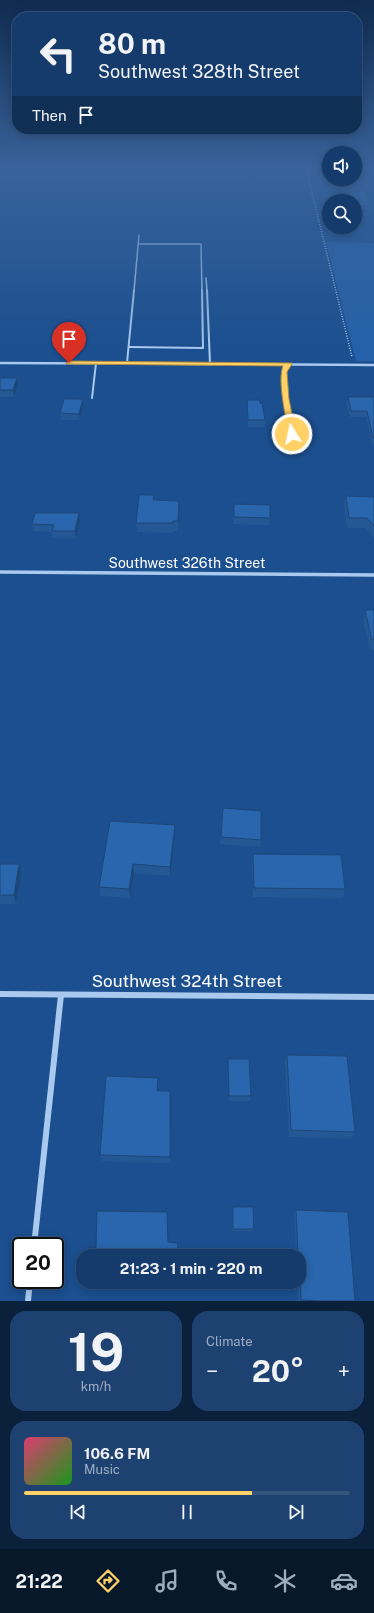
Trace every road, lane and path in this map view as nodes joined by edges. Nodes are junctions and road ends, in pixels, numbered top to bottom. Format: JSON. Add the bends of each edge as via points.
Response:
{"nodes":[{"id":1,"x":321,"y":229,"type":"edge"},
{"id":2,"x":139,"y":235,"type":"dead end"},
{"id":3,"x":138,"y":244,"type":"junction"},
{"id":4,"x":206,"y":278,"type":"dead end"},
{"id":5,"x":129,"y":347,"type":"junction"},
{"id":6,"x":0,"y":363,"type":"edge"},
{"id":7,"x":96,"y":363,"type":"junction"},
{"id":8,"x":127,"y":364,"type":"junction"},
{"id":9,"x":210,"y":364,"type":"junction"},
{"id":10,"x":289,"y":364,"type":"junction"},
{"id":11,"x":354,"y":365,"type":"junction"},
{"id":12,"x":374,"y":365,"type":"edge"},
{"id":13,"x":92,"y":398,"type":"dead end"},
{"id":14,"x":292,"y":434,"type":"dead end"},
{"id":15,"x":0,"y":572,"type":"edge"},
{"id":16,"x":374,"y":575,"type":"edge"},
{"id":17,"x":0,"y":994,"type":"edge"},
{"id":18,"x":61,"y":994,"type":"junction"},
{"id":19,"x":374,"y":997,"type":"edge"},
{"id":20,"x":35,"y":1237,"type":"edge"},
{"id":21,"x":29,"y":1289,"type":"edge"},
{"id":22,"x":28,"y":1301,"type":"edge"}],
"edges":[{"from":1,"to":11,"type":"path"},
{"from":2,"to":3,"type":"lane"},
{"from":3,"to":5,"type":"lane"},
{"from":3,"to":5,"type":"lane","via":[[201,244],[203,348]]},
{"from":4,"to":9,"type":"lane"},
{"from":5,"to":8,"type":"lane"},
{"from":6,"to":7,"type":"street"},
{"from":7,"to":8,"type":"street"},
{"from":7,"to":13,"type":"lane"},
{"from":8,"to":9,"type":"street"},
{"from":9,"to":10,"type":"street"},
{"from":10,"to":11,"type":"street"},
{"from":10,"to":14,"type":"lane","via":[[284,372]]},
{"from":11,"to":12,"type":"street"},
{"from":15,"to":16,"type":"street","name":"Southwest 326th Street"},
{"from":17,"to":18,"type":"street","name":"Southwest 324th Street"},
{"from":18,"to":19,"type":"street","name":"Southwest 324th Street"},
{"from":18,"to":20,"type":"street"},
{"from":21,"to":22,"type":"street"}]}
